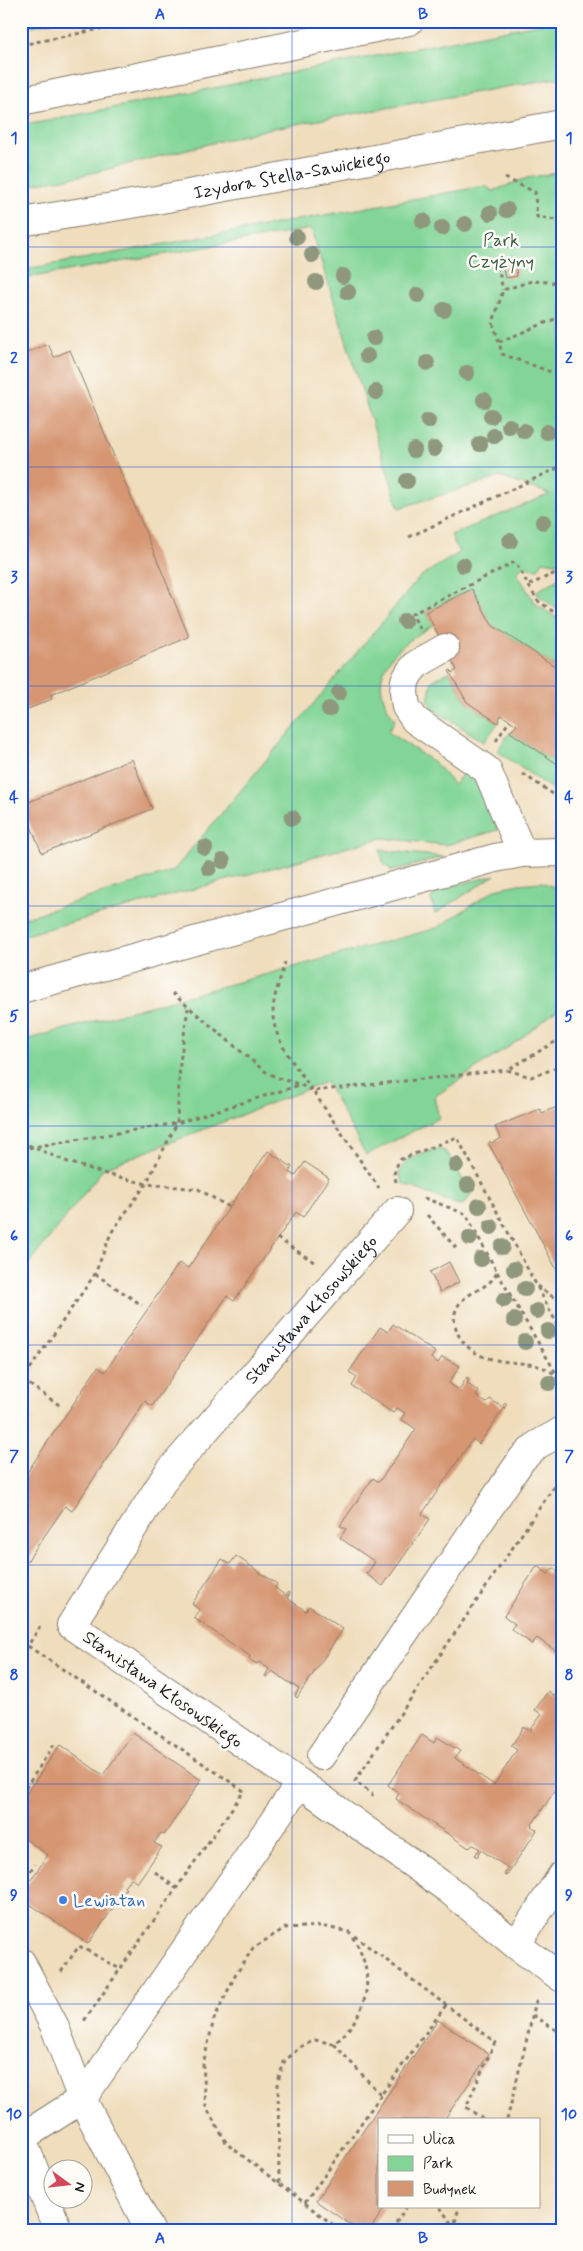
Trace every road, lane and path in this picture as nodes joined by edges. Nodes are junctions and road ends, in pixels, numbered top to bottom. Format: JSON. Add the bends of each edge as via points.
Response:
{"nodes":[{"id":1,"x":140,"y":21,"type":"edge"},
{"id":2,"x":409,"y":21,"type":"edge"},
{"id":3,"x":21,"y":45,"type":"edge"},
{"id":4,"x":21,"y":101,"type":"edge"},
{"id":5,"x":562,"y":124,"type":"edge"},
{"id":6,"x":505,"y":178,"type":"dead end"},
{"id":7,"x":562,"y":221,"type":"edge"},
{"id":8,"x":21,"y":222,"type":"edge"},
{"id":9,"x":496,"y":258,"type":"dead end"},
{"id":10,"x":562,"y":283,"type":"edge"},
{"id":11,"x":503,"y":290,"type":"junction"},
{"id":12,"x":562,"y":316,"type":"edge"},
{"id":13,"x":499,"y":342,"type":"junction"},
{"id":14,"x":562,"y":376,"type":"edge"},
{"id":15,"x":562,"y":466,"type":"edge"},
{"id":16,"x":409,"y":537,"type":"dead end"},
{"id":17,"x":562,"y":570,"type":"edge"},
{"id":18,"x":529,"y":585,"type":"junction"},
{"id":19,"x":562,"y":618,"type":"edge"},
{"id":20,"x":422,"y":634,"type":"dead end"},
{"id":21,"x":445,"y":648,"type":"dead end"},
{"id":22,"x":562,"y":852,"type":"edge"},
{"id":23,"x":522,"y":853,"type":"junction"},
{"id":24,"x":285,"y":962,"type":"dead end"},
{"id":25,"x":21,"y":989,"type":"edge"},
{"id":26,"x":172,"y":993,"type":"dead end"},
{"id":27,"x":189,"y":1007,"type":"junction"},
{"id":28,"x":562,"y":1038,"type":"edge"},
{"id":29,"x":562,"y":1066,"type":"edge"},
{"id":30,"x":507,"y":1070,"type":"junction"},
{"id":31,"x":300,"y":1085,"type":"junction"},
{"id":32,"x":313,"y":1091,"type":"junction"},
{"id":33,"x":177,"y":1122,"type":"junction"},
{"id":34,"x":21,"y":1142,"type":"edge"},
{"id":35,"x":33,"y":1147,"type":"junction"},
{"id":36,"x":21,"y":1149,"type":"edge"},
{"id":37,"x":146,"y":1184,"type":"junction"},
{"id":38,"x":380,"y":1189,"type":"dead end"},
{"id":39,"x":419,"y":1196,"type":"dead end"},
{"id":40,"x":397,"y":1198,"type":"joint"},
{"id":41,"x":229,"y":1207,"type":"dead end"},
{"id":42,"x":425,"y":1212,"type":"dead end"},
{"id":43,"x":277,"y":1238,"type":"dead end"},
{"id":44,"x":456,"y":1248,"type":"dead end"},
{"id":45,"x":315,"y":1263,"type":"dead end"},
{"id":46,"x":497,"y":1272,"type":"junction"},
{"id":47,"x":95,"y":1274,"type":"junction"},
{"id":48,"x":536,"y":1286,"type":"junction"},
{"id":49,"x":562,"y":1302,"type":"edge"},
{"id":50,"x":142,"y":1305,"type":"dead end"},
{"id":51,"x":562,"y":1333,"type":"edge"},
{"id":52,"x":558,"y":1376,"type":"junction"},
{"id":53,"x":22,"y":1381,"type":"edge"},
{"id":54,"x":562,"y":1384,"type":"edge"},
{"id":55,"x":62,"y":1407,"type":"dead end"},
{"id":56,"x":562,"y":1431,"type":"edge"},
{"id":57,"x":562,"y":1484,"type":"edge"},
{"id":58,"x":28,"y":1646,"type":"dead end"},
{"id":59,"x":55,"y":1743,"type":"dead end"},
{"id":60,"x":321,"y":1756,"type":"dead end"},
{"id":61,"x":300,"y":1783,"type":"junction"},
{"id":62,"x":21,"y":1795,"type":"edge"},
{"id":63,"x":372,"y":1802,"type":"dead end"},
{"id":64,"x":34,"y":1864,"type":"dead end"},
{"id":65,"x":155,"y":1872,"type":"dead end"},
{"id":66,"x":562,"y":1875,"type":"edge"},
{"id":67,"x":21,"y":1884,"type":"edge"},
{"id":68,"x":176,"y":1888,"type":"junction"},
{"id":69,"x":350,"y":1932,"type":"junction"},
{"id":70,"x":516,"y":1945,"type":"junction"},
{"id":71,"x":21,"y":1962,"type":"edge"},
{"id":72,"x":120,"y":1969,"type":"junction"},
{"id":73,"x":553,"y":1972,"type":"edge"},
{"id":74,"x":41,"y":2001,"type":"junction"},
{"id":75,"x":446,"y":2005,"type":"junction"},
{"id":76,"x":533,"y":2015,"type":"junction"},
{"id":77,"x":562,"y":2034,"type":"edge"},
{"id":78,"x":334,"y":2044,"type":"junction"},
{"id":79,"x":64,"y":2050,"type":"junction"},
{"id":80,"x":381,"y":2095,"type":"junction"},
{"id":81,"x":82,"y":2099,"type":"junction"},
{"id":82,"x":481,"y":2118,"type":"edge"},
{"id":83,"x":507,"y":2118,"type":"edge"},
{"id":84,"x":21,"y":2138,"type":"edge"},
{"id":85,"x":279,"y":2183,"type":"junction"},
{"id":86,"x":305,"y":2203,"type":"junction"},
{"id":87,"x":405,"y":2208,"type":"edge"},
{"id":88,"x":441,"y":2208,"type":"edge"},
{"id":89,"x":459,"y":2208,"type":"edge"},
{"id":90,"x":453,"y":2228,"type":"edge"},
{"id":91,"x":58,"y":2230,"type":"edge"},
{"id":92,"x":150,"y":2230,"type":"edge"},
{"id":93,"x":340,"y":2230,"type":"edge"},
{"id":94,"x":392,"y":2230,"type":"edge"}],
"edges":[{"from":1,"to":3,"type":"path"},
{"from":2,"to":4,"type":"street"},
{"from":5,"to":8,"type":"street","name":"Izydora Stella-Sawickiego"},
{"from":6,"to":7,"type":"path","via":[[535,192],[537,218]]},
{"from":9,"to":11,"type":"path"},
{"from":10,"to":11,"type":"path","via":[[532,281]]},
{"from":11,"to":13,"type":"path","via":[[493,323]]},
{"from":12,"to":13,"type":"path"},
{"from":13,"to":14,"type":"path","via":[[502,354]]},
{"from":15,"to":16,"type":"path"},
{"from":17,"to":18,"type":"path"},
{"from":18,"to":19,"type":"path","via":[[537,600]]},
{"from":18,"to":20,"type":"path","via":[[515,562],[412,614]]},
{"from":21,"to":23,"type":"street","via":[[417,664],[410,672],[405,681],[406,707],[415,720],[487,770]]},
{"from":22,"to":23,"type":"street"},
{"from":23,"to":25,"type":"street"},
{"from":24,"to":32,"type":"path","via":[[273,1010],[273,1024]]},
{"from":26,"to":27,"type":"path"},
{"from":27,"to":31,"type":"path","via":[[270,1075]]},
{"from":27,"to":33,"type":"path","via":[[180,1062]]},
{"from":28,"to":30,"type":"path"},
{"from":29,"to":30,"type":"path","via":[[530,1077]]},
{"from":30,"to":32,"type":"path"},
{"from":31,"to":32,"type":"path"},
{"from":31,"to":33,"type":"path"},
{"from":32,"to":38,"type":"path"},
{"from":33,"to":35,"type":"path"},
{"from":33,"to":37,"type":"path"},
{"from":34,"to":35,"type":"path"},
{"from":35,"to":36,"type":"path"},
{"from":35,"to":37,"type":"path","via":[[68,1162]]},
{"from":37,"to":41,"type":"path","via":[[198,1188]]},
{"from":37,"to":47,"type":"path","via":[[111,1233]]},
{"from":39,"to":46,"type":"path","via":[[466,1214]]},
{"from":40,"to":48,"type":"path","via":[[394,1174],[399,1160],[457,1137]]},
{"from":40,"to":61,"type":"street","name":"Stanisława Kłosowskiego","via":[[168,1473],[71,1625]]},
{"from":42,"to":44,"type":"path"},
{"from":43,"to":45,"type":"path"},
{"from":46,"to":52,"type":"path"},
{"from":46,"to":52,"type":"path","via":[[494,1280],[463,1297],[454,1315],[457,1332],[466,1347],[483,1357],[504,1363],[538,1366]]},
{"from":47,"to":50,"type":"path"},
{"from":47,"to":53,"type":"path"},
{"from":48,"to":49,"type":"path"},
{"from":48,"to":51,"type":"path"},
{"from":52,"to":54,"type":"path"},
{"from":53,"to":55,"type":"path"},
{"from":56,"to":60,"type":"street","via":[[537,1445],[522,1459]]},
{"from":57,"to":63,"type":"path","via":[[555,1485],[355,1781],[372,1794]]},
{"from":58,"to":68,"type":"path","via":[[244,1790]]},
{"from":59,"to":62,"type":"path"},
{"from":61,"to":70,"type":"street","via":[[449,1890]]},
{"from":61,"to":81,"type":"street"},
{"from":64,"to":67,"type":"path"},
{"from":65,"to":68,"type":"path"},
{"from":66,"to":70,"type":"street"},
{"from":68,"to":72,"type":"path"},
{"from":69,"to":75,"type":"path"},
{"from":69,"to":78,"type":"path","via":[[362,1951],[368,1982],[362,2010],[349,2031]]},
{"from":69,"to":85,"type":"path","via":[[321,1926],[285,1928],[254,1948],[235,1976],[214,2019],[203,2064],[206,2107],[227,2144]]},
{"from":70,"to":73,"type":"street"},
{"from":71,"to":74,"type":"street"},
{"from":72,"to":74,"type":"path","via":[[79,1946]]},
{"from":72,"to":79,"type":"path"},
{"from":73,"to":76,"type":"path"},
{"from":74,"to":79,"type":"street"},
{"from":75,"to":80,"type":"path"},
{"from":75,"to":82,"type":"path","via":[[495,2042],[466,2107]]},
{"from":76,"to":77,"type":"path"},
{"from":76,"to":83,"type":"path"},
{"from":78,"to":80,"type":"path"},
{"from":78,"to":85,"type":"path","via":[[315,2040],[300,2047],[284,2062],[278,2081]]},
{"from":79,"to":81,"type":"street"},
{"from":80,"to":86,"type":"path"},
{"from":81,"to":84,"type":"street"},
{"from":81,"to":92,"type":"street"},
{"from":84,"to":91,"type":"street"},
{"from":85,"to":86,"type":"path"},
{"from":86,"to":93,"type":"path"},
{"from":87,"to":94,"type":"path"},
{"from":88,"to":90,"type":"path"},
{"from":89,"to":90,"type":"path"}]}
